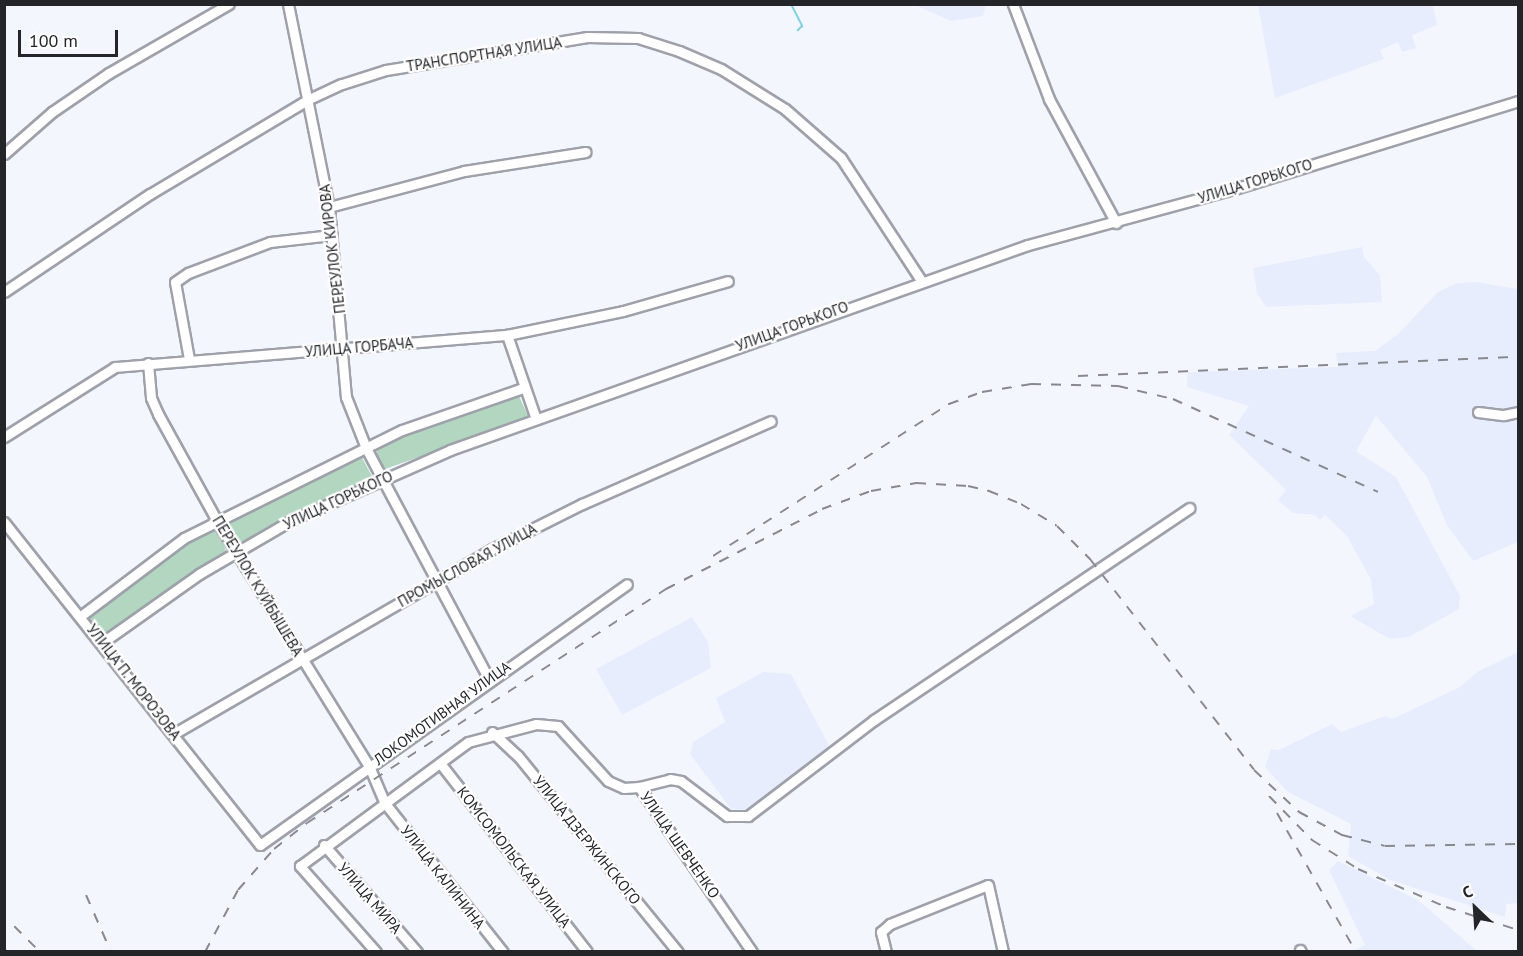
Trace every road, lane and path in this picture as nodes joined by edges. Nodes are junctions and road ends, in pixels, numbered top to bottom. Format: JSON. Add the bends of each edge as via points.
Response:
{"nodes":[{"id":1,"x":229,"y":4,"type":"edge"},
{"id":2,"x":288,"y":4,"type":"edge"},
{"id":3,"x":1013,"y":4,"type":"edge"},
{"id":4,"x":307,"y":100,"type":"junction"},
{"id":5,"x":1518,"y":101,"type":"edge"},
{"id":6,"x":586,"y":152,"type":"dead end"},
{"id":7,"x":4,"y":154,"type":"edge"},
{"id":8,"x":329,"y":207,"type":"junction"},
{"id":9,"x":1116,"y":222,"type":"junction"},
{"id":10,"x":332,"y":235,"type":"junction"},
{"id":11,"x":728,"y":280,"type":"dead end"},
{"id":12,"x":922,"y":282,"type":"junction"},
{"id":13,"x":4,"y":292,"type":"edge"},
{"id":14,"x":507,"y":335,"type":"junction"},
{"id":15,"x":342,"y":349,"type":"junction"},
{"id":16,"x":189,"y":359,"type":"junction"},
{"id":17,"x":148,"y":363,"type":"junction"},
{"id":18,"x":523,"y":388,"type":"junction"},
{"id":19,"x":1478,"y":412,"type":"dead end"},
{"id":20,"x":1518,"y":412,"type":"edge"},
{"id":21,"x":536,"y":419,"type":"junction"},
{"id":22,"x":771,"y":421,"type":"dead end"},
{"id":23,"x":4,"y":437,"type":"edge"},
{"id":24,"x":366,"y":448,"type":"junction"},
{"id":25,"x":383,"y":478,"type":"junction"},
{"id":26,"x":1189,"y":508,"type":"dead end"},
{"id":27,"x":217,"y":521,"type":"junction"},
{"id":28,"x":4,"y":522,"type":"edge"},
{"id":29,"x":237,"y":551,"type":"junction"},
{"id":30,"x":440,"y":580,"type":"junction"},
{"id":31,"x":627,"y":584,"type":"dead end"},
{"id":32,"x":82,"y":615,"type":"junction"},
{"id":33,"x":103,"y":642,"type":"junction"},
{"id":34,"x":302,"y":659,"type":"junction"},
{"id":35,"x":489,"y":679,"type":"junction"},
{"id":36,"x":492,"y":732,"type":"junction"},
{"id":37,"x":175,"y":733,"type":"junction"},
{"id":38,"x":440,"y":762,"type":"junction"},
{"id":39,"x":369,"y":766,"type":"junction"},
{"id":40,"x":639,"y":787,"type":"junction"},
{"id":41,"x":384,"y":802,"type":"junction"},
{"id":42,"x":260,"y":845,"type":"joint"},
{"id":43,"x":324,"y":845,"type":"junction"},
{"id":44,"x":376,"y":951,"type":"edge"},
{"id":45,"x":417,"y":951,"type":"edge"},
{"id":46,"x":503,"y":951,"type":"edge"},
{"id":47,"x":587,"y":951,"type":"edge"},
{"id":48,"x":678,"y":951,"type":"edge"},
{"id":49,"x":752,"y":951,"type":"edge"},
{"id":50,"x":886,"y":951,"type":"edge"},
{"id":51,"x":1003,"y":951,"type":"edge"}],
"edges":[{"from":1,"to":7,"type":"street","via":[[109,73],[52,112]]},
{"from":2,"to":4,"type":"street","name":"ПЕРЕУЛОК КИРОВА"},
{"from":3,"to":9,"type":"street","via":[[1049,99]]},
{"from":4,"to":8,"type":"street","name":"ПЕРЕУЛОК КИРОВА"},
{"from":4,"to":12,"type":"street","name":"ТРАНСПОРТНАЯ УЛИЦА","via":[[386,70],[492,51],[587,37],[648,41],[721,69],[766,96],[841,158]]},
{"from":4,"to":13,"type":"street","name":"ТРАНСПОРТНАЯ УЛИЦА","via":[[150,194]]},
{"from":5,"to":9,"type":"street","name":"УЛИЦА ГОРЬКОГО"},
{"from":6,"to":8,"type":"street","via":[[464,171]]},
{"from":8,"to":10,"type":"street","name":"ПЕРЕУЛОК КИРОВА"},
{"from":9,"to":12,"type":"street","name":"УЛИЦА ГОРЬКОГО","via":[[1067,232]]},
{"from":10,"to":15,"type":"street","name":"ПЕРЕУЛОК КИРОВА"},
{"from":10,"to":16,"type":"street","via":[[270,242],[188,273],[176,282]]},
{"from":11,"to":14,"type":"street","name":"УЛИЦА ГОРБАЧА","via":[[623,311]]},
{"from":12,"to":21,"type":"street","name":"УЛИЦА ГОРЬКОГО"},
{"from":14,"to":15,"type":"street","name":"УЛИЦА ГОРБАЧА"},
{"from":14,"to":18,"type":"street"},
{"from":15,"to":16,"type":"street","name":"УЛИЦА ГОРБАЧА"},
{"from":15,"to":24,"type":"street","name":"ПЕРЕУЛОК КИРОВА","via":[[346,397]]},
{"from":16,"to":17,"type":"street","name":"УЛИЦА ГОРБАЧА"},
{"from":17,"to":23,"type":"street","name":"УЛИЦА ГОРБАЧА","via":[[115,367]]},
{"from":17,"to":27,"type":"street","name":"ПЕРЕУЛОК КУЙБЫШЕВА","via":[[151,398]]},
{"from":18,"to":21,"type":"street"},
{"from":18,"to":24,"type":"street","via":[[402,430]]},
{"from":19,"to":20,"type":"street"},
{"from":21,"to":25,"type":"street","name":"УЛИЦА ГОРЬКОГО"},
{"from":22,"to":30,"type":"street","name":"ПРОМЫСЛОВАЯ УЛИЦА","via":[[582,504]]},
{"from":24,"to":25,"type":"street","name":"ПЕРЕУЛОК КИРОВА"},
{"from":24,"to":27,"type":"street"},
{"from":25,"to":29,"type":"street","name":"УЛИЦА ГОРЬКОГО","via":[[290,521]]},
{"from":25,"to":30,"type":"street","name":"ПЕРЕУЛОК КИРОВА"},
{"from":26,"to":40,"type":"street","via":[[874,720],[748,816],[727,816],[681,781],[670,779]]},
{"from":27,"to":29,"type":"street","name":"ПЕРЕУЛОК КУЙБЫШЕВА"},
{"from":27,"to":32,"type":"street","via":[[184,537]]},
{"from":28,"to":32,"type":"street","name":"УЛИЦА П. МОРОЗОВА"},
{"from":29,"to":33,"type":"street","name":"УЛИЦА ГОРЬКОГО"},
{"from":29,"to":34,"type":"street","name":"ПЕРЕУЛОК КУЙБЫШЕВА"},
{"from":30,"to":34,"type":"street","name":"ПРОМЫСЛОВАЯ УЛИЦА"},
{"from":30,"to":35,"type":"street","name":"ПЕРЕУЛОК КИРОВА"},
{"from":31,"to":35,"type":"street","name":"ЛОКОМОТИВНАЯ УЛИЦА"},
{"from":32,"to":33,"type":"street","name":"УЛИЦА П. МОРОЗОВА"},
{"from":33,"to":37,"type":"street","name":"УЛИЦА П. МОРОЗОВА"},
{"from":34,"to":37,"type":"street","name":"ПРОМЫСЛОВАЯ УЛИЦА"},
{"from":34,"to":39,"type":"street","name":"ПЕРЕУЛОК КУЙБЫШЕВА"},
{"from":35,"to":39,"type":"street","name":"ЛОКОМОТИВНАЯ УЛИЦА"},
{"from":36,"to":38,"type":"street","via":[[468,742]]},
{"from":36,"to":40,"type":"street","name":"УЛИЦА ШЕВЧЕНКО","via":[[536,724],[558,726],[608,781],[624,788]]},
{"from":36,"to":48,"type":"street","name":"УЛИЦА ДЗЕРЖИНСКОГО","via":[[518,756]]},
{"from":37,"to":42,"type":"street","name":"УЛИЦА П. МОРОЗОВА"},
{"from":38,"to":41,"type":"street"},
{"from":38,"to":47,"type":"street","name":"КОМСОМОЛЬСКАЯ УЛИЦА"},
{"from":39,"to":41,"type":"street","name":"ПЕРЕУЛОК КУЙБЫШЕВА"},
{"from":39,"to":42,"type":"street","name":"ЛОКОМОТИВНАЯ УЛИЦА"},
{"from":40,"to":49,"type":"street","name":"УЛИЦА ШЕВЧЕНКО"},
{"from":41,"to":43,"type":"street"},
{"from":41,"to":46,"type":"street","name":"УЛИЦА КАЛИНИНА"},
{"from":43,"to":44,"type":"street","via":[[300,866]]},
{"from":43,"to":45,"type":"street","name":"УЛИЦА МИРА"},
{"from":50,"to":51,"type":"street","via":[[880,933],[890,924],[988,885]]}]}
